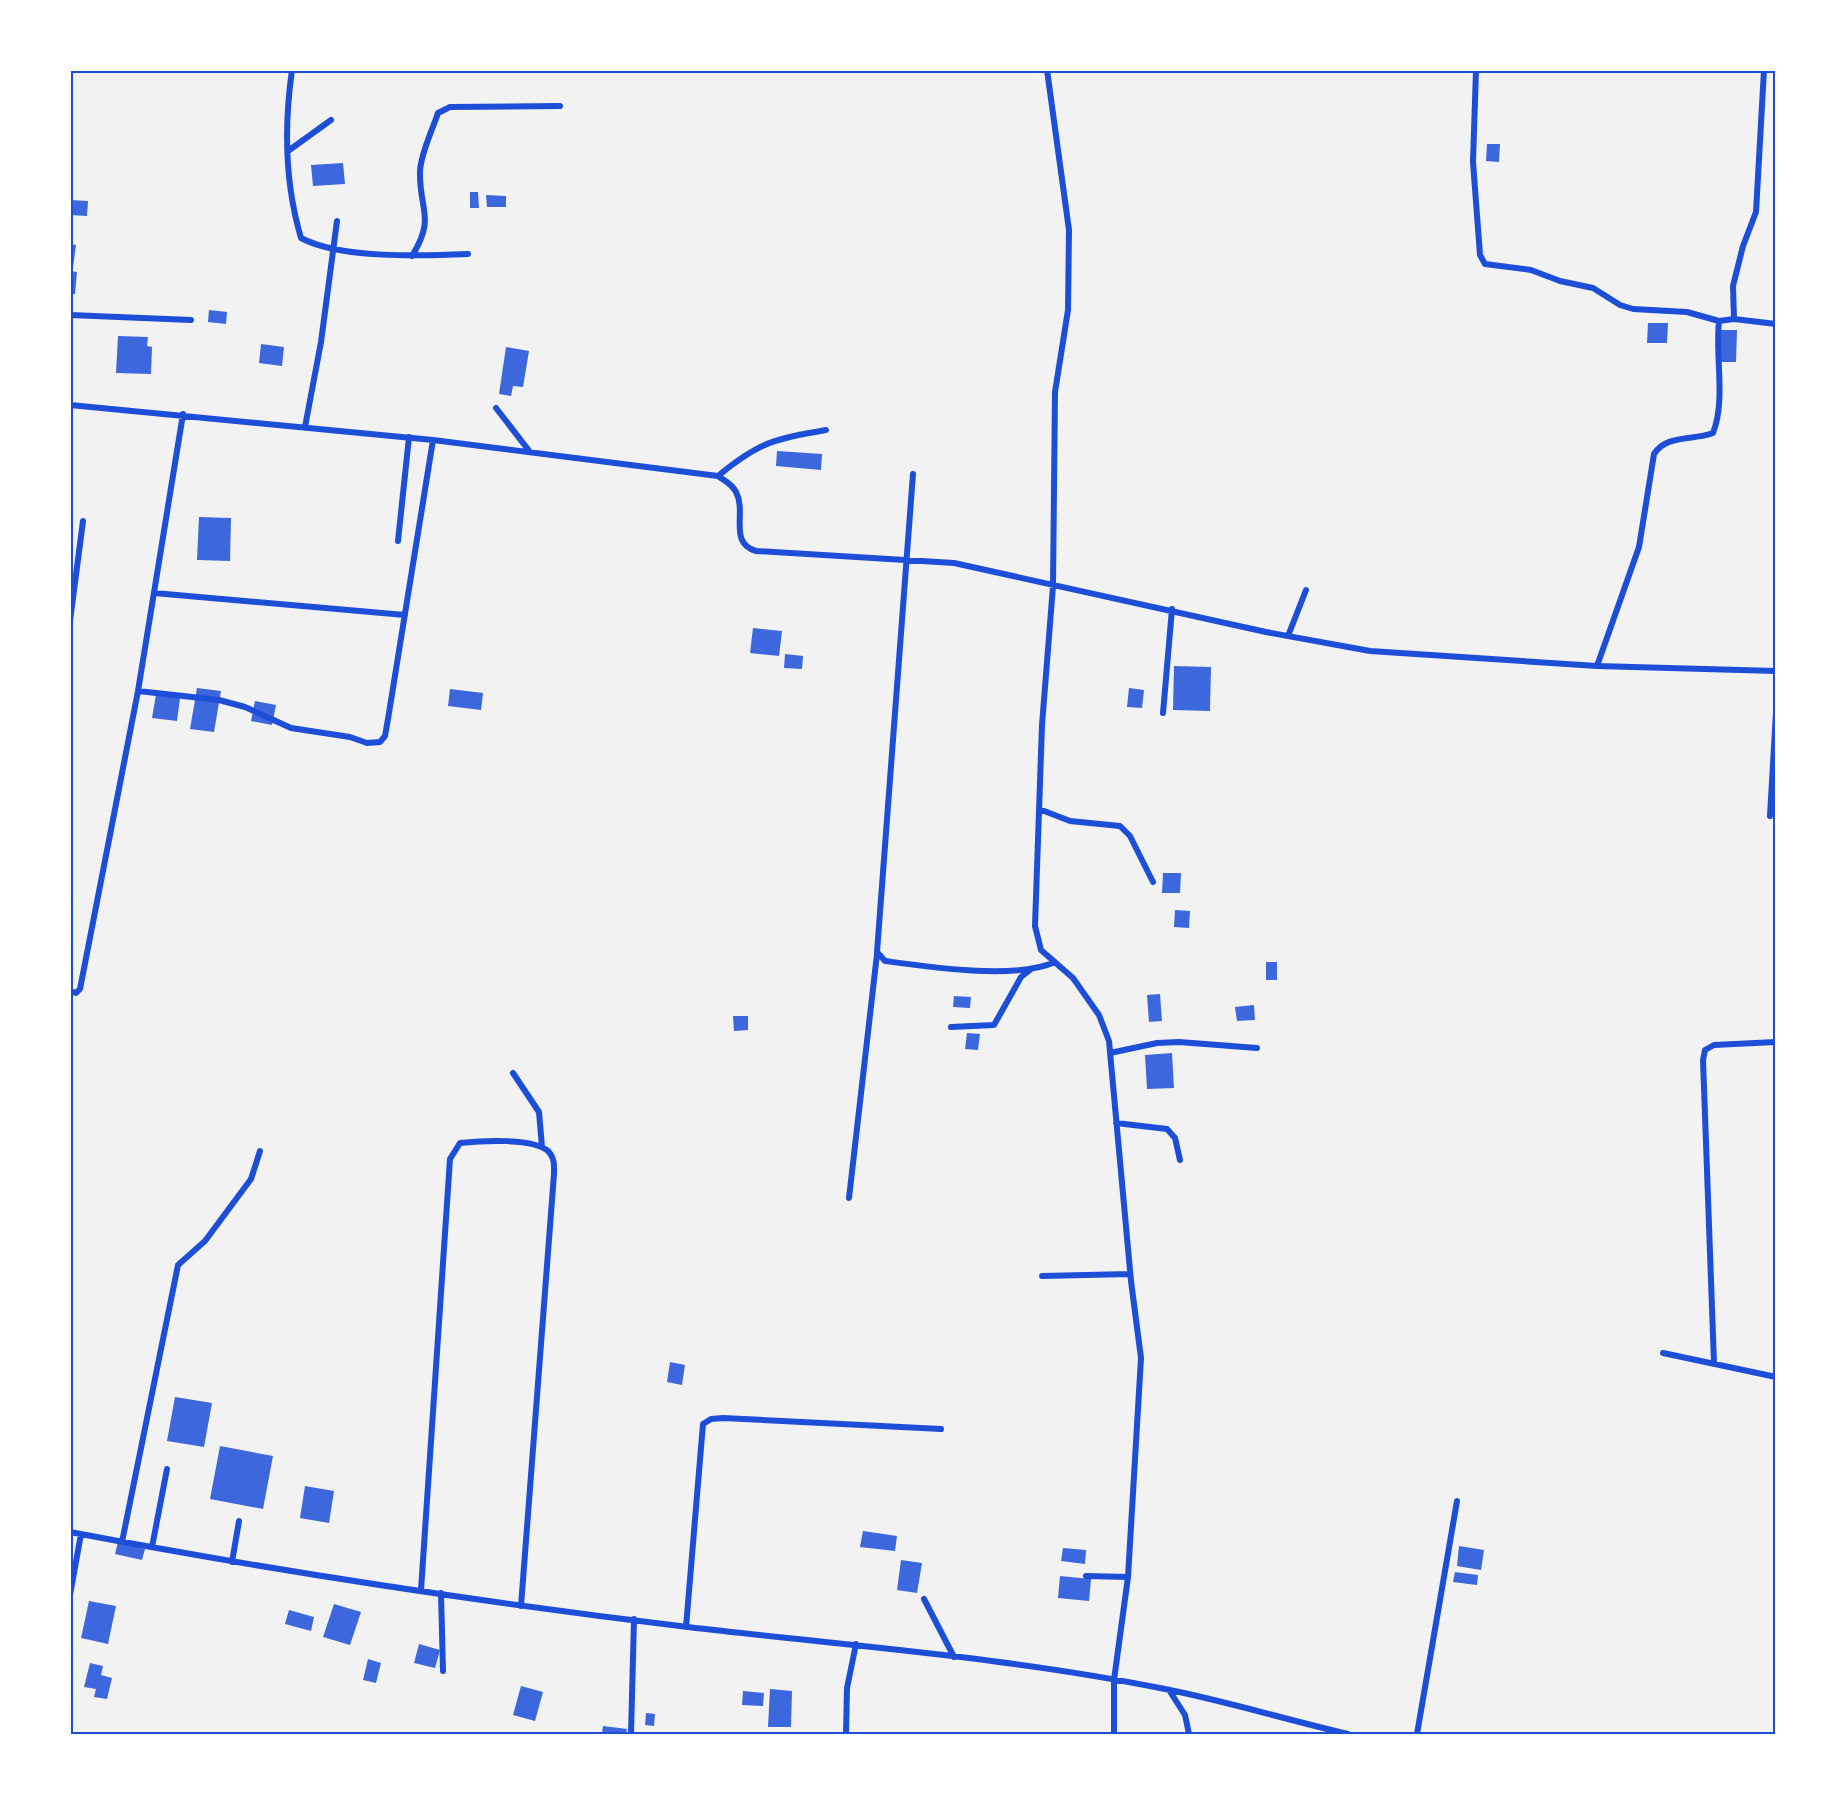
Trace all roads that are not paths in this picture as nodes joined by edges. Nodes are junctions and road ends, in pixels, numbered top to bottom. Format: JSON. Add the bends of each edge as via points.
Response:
{"nodes":[{"id":1,"x":292,"y":70,"type":"edge"},
{"id":2,"x":1047,"y":70,"type":"edge"},
{"id":3,"x":1476,"y":70,"type":"edge"},
{"id":4,"x":1764,"y":70,"type":"edge"},
{"id":5,"x":560,"y":106,"type":"dead end"},
{"id":6,"x":331,"y":120,"type":"dead end"},
{"id":7,"x":288,"y":151,"type":"junction"},
{"id":8,"x":337,"y":221,"type":"dead end"},
{"id":9,"x":333,"y":249,"type":"junction"},
{"id":10,"x":468,"y":254,"type":"dead end"},
{"id":11,"x":412,"y":256,"type":"junction"},
{"id":12,"x":70,"y":315,"type":"edge"},
{"id":13,"x":1734,"y":319,"type":"junction"},
{"id":14,"x":191,"y":320,"type":"dead end"},
{"id":15,"x":1719,"y":321,"type":"junction"},
{"id":16,"x":1776,"y":324,"type":"edge"},
{"id":17,"x":70,"y":405,"type":"edge"},
{"id":18,"x":496,"y":408,"type":"dead end"},
{"id":19,"x":183,"y":414,"type":"junction"},
{"id":20,"x":305,"y":427,"type":"junction"},
{"id":21,"x":826,"y":429,"type":"dead end"},
{"id":22,"x":409,"y":437,"type":"junction"},
{"id":23,"x":433,"y":440,"type":"junction"},
{"id":24,"x":530,"y":452,"type":"junction"},
{"id":25,"x":914,"y":474,"type":"dead end"},
{"id":26,"x":718,"y":476,"type":"junction"},
{"id":27,"x":82,"y":521,"type":"dead end"},
{"id":28,"x":398,"y":541,"type":"dead end"},
{"id":29,"x":906,"y":560,"type":"junction"},
{"id":30,"x":1053,"y":586,"type":"junction"},
{"id":31,"x":1306,"y":590,"type":"dead end"},
{"id":32,"x":154,"y":593,"type":"junction"},
{"id":33,"x":1172,"y":609,"type":"junction"},
{"id":34,"x":405,"y":615,"type":"junction"},
{"id":35,"x":70,"y":621,"type":"edge"},
{"id":36,"x":1288,"y":636,"type":"junction"},
{"id":37,"x":1597,"y":666,"type":"junction"},
{"id":38,"x":1776,"y":671,"type":"edge"},
{"id":39,"x":138,"y":691,"type":"junction"},
{"id":40,"x":1776,"y":712,"type":"edge"},
{"id":41,"x":1163,"y":714,"type":"dead end"},
{"id":42,"x":1039,"y":809,"type":"junction"},
{"id":43,"x":1770,"y":816,"type":"dead end"},
{"id":44,"x":1153,"y":882,"type":"dead end"},
{"id":45,"x":877,"y":952,"type":"junction"},
{"id":46,"x":1055,"y":962,"type":"junction"},
{"id":47,"x":1031,"y":969,"type":"junction"},
{"id":48,"x":70,"y":991,"type":"edge"},
{"id":49,"x":951,"y":1027,"type":"dead end"},
{"id":50,"x":1776,"y":1042,"type":"edge"},
{"id":51,"x":1257,"y":1048,"type":"dead end"},
{"id":52,"x":1110,"y":1053,"type":"junction"},
{"id":53,"x":513,"y":1073,"type":"dead end"},
{"id":54,"x":1116,"y":1123,"type":"junction"},
{"id":55,"x":542,"y":1147,"type":"junction"},
{"id":56,"x":260,"y":1151,"type":"dead end"},
{"id":57,"x":1180,"y":1160,"type":"dead end"},
{"id":58,"x":849,"y":1198,"type":"dead end"},
{"id":59,"x":1130,"y":1274,"type":"junction"},
{"id":60,"x":1042,"y":1276,"type":"dead end"},
{"id":61,"x":1663,"y":1353,"type":"dead end"},
{"id":62,"x":1714,"y":1364,"type":"junction"},
{"id":63,"x":1776,"y":1377,"type":"edge"},
{"id":64,"x":941,"y":1429,"type":"dead end"},
{"id":65,"x":167,"y":1469,"type":"dead end"},
{"id":66,"x":1457,"y":1500,"type":"dead end"},
{"id":67,"x":239,"y":1521,"type":"dead end"},
{"id":68,"x":70,"y":1532,"type":"edge"},
{"id":69,"x":81,"y":1534,"type":"junction"},
{"id":70,"x":122,"y":1542,"type":"junction"},
{"id":71,"x":152,"y":1547,"type":"junction"},
{"id":72,"x":232,"y":1562,"type":"junction"},
{"id":73,"x":1086,"y":1576,"type":"dead end"},
{"id":74,"x":1128,"y":1577,"type":"junction"},
{"id":75,"x":420,"y":1590,"type":"junction"},
{"id":76,"x":441,"y":1593,"type":"junction"},
{"id":77,"x":70,"y":1596,"type":"edge"},
{"id":78,"x":924,"y":1599,"type":"dead end"},
{"id":79,"x":521,"y":1606,"type":"junction"},
{"id":80,"x":634,"y":1619,"type":"junction"},
{"id":81,"x":686,"y":1627,"type":"junction"},
{"id":82,"x":856,"y":1644,"type":"junction"},
{"id":83,"x":954,"y":1657,"type":"junction"},
{"id":84,"x":443,"y":1671,"type":"dead end"},
{"id":85,"x":1114,"y":1680,"type":"junction"},
{"id":86,"x":1169,"y":1689,"type":"junction"},
{"id":87,"x":631,"y":1734,"type":"edge"},
{"id":88,"x":846,"y":1734,"type":"edge"},
{"id":89,"x":1114,"y":1734,"type":"edge"},
{"id":90,"x":1189,"y":1734,"type":"edge"},
{"id":91,"x":1348,"y":1734,"type":"edge"},
{"id":92,"x":1418,"y":1734,"type":"edge"}],
"edges":[{"from":1,"to":7,"type":"street","via":[[287,109]]},
{"from":2,"to":30,"type":"street","via":[[1069,230],[1068,310],[1055,392]]},
{"from":3,"to":15,"type":"street","via":[[1473,162],[1480,255],[1485,264],[1531,270],[1593,288],[1633,309],[1687,312]]},
{"from":4,"to":13,"type":"street","via":[[1756,212],[1733,286]]},
{"from":5,"to":11,"type":"street","via":[[450,107],[438,113],[420,170],[427,221]]},
{"from":6,"to":7,"type":"street"},
{"from":7,"to":9,"type":"street","via":[[292,205],[301,238]]},
{"from":8,"to":9,"type":"street"},
{"from":9,"to":11,"type":"street"},
{"from":9,"to":20,"type":"street"},
{"from":10,"to":11,"type":"street"},
{"from":12,"to":14,"type":"street"},
{"from":13,"to":15,"type":"street"},
{"from":13,"to":16,"type":"street"},
{"from":15,"to":37,"type":"street","via":[[1718,419],[1713,433],[1674,439],[1660,445],[1654,454],[1639,547]]},
{"from":17,"to":19,"type":"street"},
{"from":18,"to":24,"type":"street"},
{"from":19,"to":20,"type":"street"},
{"from":19,"to":32,"type":"street"},
{"from":20,"to":22,"type":"street"},
{"from":21,"to":26,"type":"street","via":[[767,442]]},
{"from":22,"to":23,"type":"street"},
{"from":22,"to":28,"type":"street"},
{"from":23,"to":24,"type":"street"},
{"from":23,"to":34,"type":"street"},
{"from":24,"to":26,"type":"street"},
{"from":25,"to":29,"type":"street"},
{"from":26,"to":29,"type":"street","via":[[738,494],[741,541],[747,548]]},
{"from":27,"to":35,"type":"street"},
{"from":29,"to":30,"type":"street","via":[[954,563]]},
{"from":29,"to":45,"type":"street"},
{"from":30,"to":33,"type":"street"},
{"from":30,"to":42,"type":"street"},
{"from":31,"to":36,"type":"street"},
{"from":32,"to":34,"type":"street"},
{"from":32,"to":39,"type":"street"},
{"from":33,"to":36,"type":"street"},
{"from":33,"to":41,"type":"street"},
{"from":34,"to":39,"type":"street","via":[[385,736],[380,741],[367,743],[291,728],[219,700]]},
{"from":36,"to":37,"type":"street","via":[[1370,651]]},
{"from":37,"to":38,"type":"street"},
{"from":39,"to":48,"type":"street","via":[[80,989],[76,993]]},
{"from":40,"to":43,"type":"street"},
{"from":42,"to":44,"type":"street","via":[[1070,821],[1120,826],[1130,836]]},
{"from":42,"to":46,"type":"street","via":[[1035,926],[1041,950]]},
{"from":45,"to":47,"type":"street","via":[[885,961],[901,963],[999,971]]},
{"from":45,"to":58,"type":"street"},
{"from":46,"to":47,"type":"street"},
{"from":46,"to":52,"type":"street","via":[[1073,978],[1099,1015]]},
{"from":47,"to":49,"type":"street","via":[[1021,977],[994,1026]]},
{"from":50,"to":62,"type":"street","via":[[1714,1045],[1705,1050],[1703,1060]]},
{"from":51,"to":52,"type":"street","via":[[1179,1042]]},
{"from":52,"to":54,"type":"street"},
{"from":53,"to":55,"type":"street","via":[[539,1112]]},
{"from":54,"to":57,"type":"street","via":[[1167,1129],[1175,1138]]},
{"from":54,"to":59,"type":"street"},
{"from":55,"to":75,"type":"street","via":[[481,1140],[460,1143],[450,1160]]},
{"from":55,"to":79,"type":"street","via":[[554,1160],[554,1174]]},
{"from":56,"to":70,"type":"street","via":[[251,1179],[205,1242],[178,1265]]},
{"from":59,"to":60,"type":"street"},
{"from":59,"to":74,"type":"street","via":[[1141,1358]]},
{"from":61,"to":62,"type":"street"},
{"from":62,"to":63,"type":"street"},
{"from":64,"to":81,"type":"street","via":[[723,1418],[703,1424]]},
{"from":65,"to":71,"type":"street"},
{"from":66,"to":92,"type":"street"},
{"from":67,"to":72,"type":"street"},
{"from":68,"to":69,"type":"street"},
{"from":69,"to":70,"type":"street"},
{"from":69,"to":77,"type":"street"},
{"from":70,"to":71,"type":"street"},
{"from":71,"to":72,"type":"street"},
{"from":72,"to":75,"type":"street"},
{"from":73,"to":74,"type":"street"},
{"from":74,"to":85,"type":"street"},
{"from":75,"to":76,"type":"street"},
{"from":76,"to":79,"type":"street"},
{"from":76,"to":84,"type":"street"},
{"from":78,"to":83,"type":"street"},
{"from":79,"to":80,"type":"street"},
{"from":80,"to":81,"type":"street"},
{"from":80,"to":87,"type":"street"},
{"from":81,"to":82,"type":"street"},
{"from":82,"to":83,"type":"street"},
{"from":82,"to":88,"type":"street","via":[[847,1688]]},
{"from":83,"to":85,"type":"street"},
{"from":85,"to":86,"type":"street"},
{"from":85,"to":89,"type":"street"},
{"from":86,"to":90,"type":"street","via":[[1185,1715]]},
{"from":86,"to":91,"type":"street"}]}
